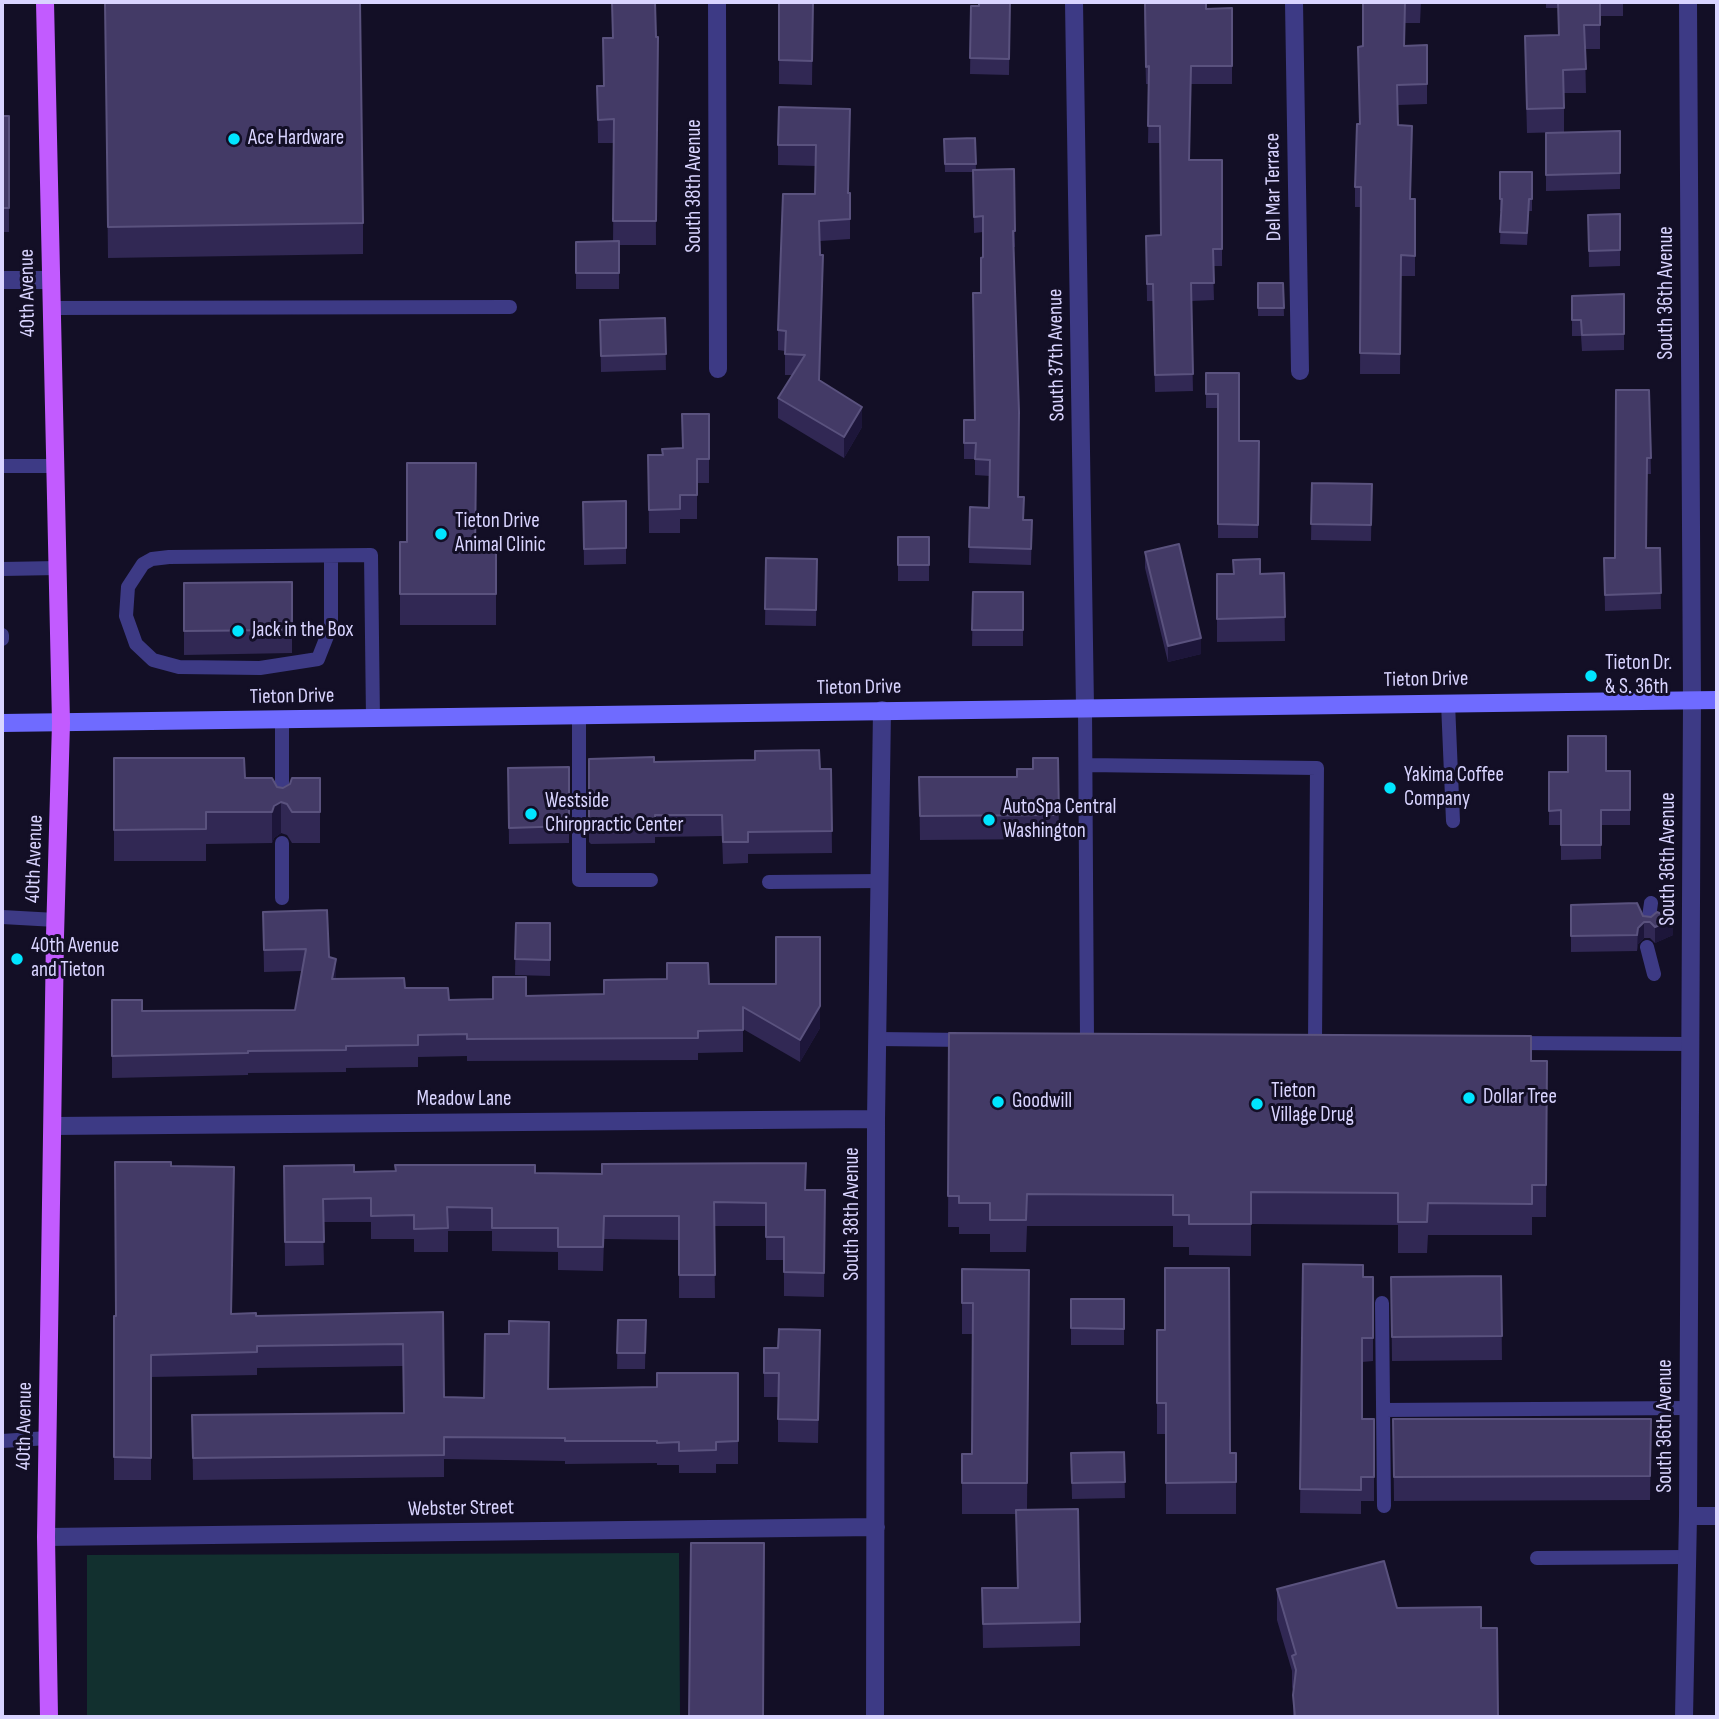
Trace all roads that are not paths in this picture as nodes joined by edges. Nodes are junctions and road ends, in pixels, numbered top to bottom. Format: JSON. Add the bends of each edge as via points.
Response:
{"nodes":[{"id":1,"x":45,"y":2,"type":"edge"},
{"id":2,"x":717,"y":2,"type":"edge"},
{"id":3,"x":1074,"y":2,"type":"edge"},
{"id":4,"x":1294,"y":2,"type":"edge"},
{"id":5,"x":1688,"y":2,"type":"edge"},
{"id":6,"x":51,"y":280,"type":"junction"},
{"id":7,"x":2,"y":281,"type":"edge"},
{"id":8,"x":510,"y":307,"type":"dead end"},
{"id":9,"x":51,"y":309,"type":"junction"},
{"id":10,"x":718,"y":369,"type":"dead end"},
{"id":11,"x":1300,"y":372,"type":"dead end"},
{"id":12,"x":2,"y":466,"type":"edge"},
{"id":13,"x":55,"y":466,"type":"junction"},
{"id":14,"x":331,"y":556,"type":"junction"},
{"id":15,"x":58,"y":568,"type":"junction"},
{"id":16,"x":2,"y":569,"type":"edge"},
{"id":17,"x":1692,"y":700,"type":"junction"},
{"id":18,"x":1717,"y":700,"type":"edge"},
{"id":19,"x":1448,"y":703,"type":"junction"},
{"id":20,"x":1085,"y":707,"type":"junction"},
{"id":21,"x":883,"y":710,"type":"junction"},
{"id":22,"x":579,"y":715,"type":"junction"},
{"id":23,"x":373,"y":719,"type":"junction"},
{"id":24,"x":282,"y":720,"type":"junction"},
{"id":25,"x":2,"y":723,"type":"edge"},
{"id":26,"x":61,"y":723,"type":"junction"},
{"id":27,"x":1086,"y":765,"type":"junction"},
{"id":28,"x":282,"y":810,"type":"edge"},
{"id":29,"x":1453,"y":821,"type":"dead end"},
{"id":30,"x":282,"y":843,"type":"dead end"},
{"id":31,"x":651,"y":880,"type":"dead end"},
{"id":32,"x":880,"y":881,"type":"junction"},
{"id":33,"x":769,"y":882,"type":"dead end"},
{"id":34,"x":282,"y":898,"type":"dead end"},
{"id":35,"x":1651,"y":903,"type":"dead end"},
{"id":36,"x":2,"y":917,"type":"edge"},
{"id":37,"x":56,"y":920,"type":"junction"},
{"id":38,"x":1648,"y":924,"type":"edge"},
{"id":39,"x":1647,"y":947,"type":"dead end"},
{"id":40,"x":1654,"y":974,"type":"dead end"},
{"id":41,"x":877,"y":1039,"type":"junction"},
{"id":42,"x":982,"y":1040,"type":"edge"},
{"id":43,"x":1087,"y":1040,"type":"edge"},
{"id":44,"x":1315,"y":1042,"type":"edge"},
{"id":45,"x":1497,"y":1042,"type":"edge"},
{"id":46,"x":1691,"y":1044,"type":"junction"},
{"id":47,"x":876,"y":1119,"type":"junction"},
{"id":48,"x":53,"y":1126,"type":"junction"},
{"id":49,"x":1382,"y":1303,"type":"dead end"},
{"id":50,"x":1689,"y":1408,"type":"junction"},
{"id":51,"x":1383,"y":1410,"type":"junction"},
{"id":52,"x":48,"y":1438,"type":"junction"},
{"id":53,"x":2,"y":1441,"type":"edge"},
{"id":54,"x":1384,"y":1506,"type":"dead end"},
{"id":55,"x":1688,"y":1516,"type":"junction"},
{"id":56,"x":1717,"y":1516,"type":"edge"},
{"id":57,"x":876,"y":1527,"type":"junction"},
{"id":58,"x":47,"y":1537,"type":"junction"},
{"id":59,"x":1687,"y":1557,"type":"junction"},
{"id":60,"x":1537,"y":1558,"type":"dead end"},
{"id":61,"x":49,"y":1717,"type":"edge"},
{"id":62,"x":875,"y":1717,"type":"edge"},
{"id":63,"x":1684,"y":1717,"type":"edge"}],
"edges":[{"from":1,"to":6,"type":"main road","name":"40th Avenue"},
{"from":2,"to":10,"type":"street","name":"South 38th Avenue"},
{"from":3,"to":20,"type":"street","name":"South 37th Avenue"},
{"from":4,"to":11,"type":"street","name":"Del Mar Terrace"},
{"from":5,"to":17,"type":"street","name":"South 36th Avenue"},
{"from":6,"to":7,"type":"street"},
{"from":6,"to":9,"type":"main road","name":"40th Avenue"},
{"from":8,"to":9,"type":"lane"},
{"from":9,"to":13,"type":"main road","name":"40th Avenue"},
{"from":12,"to":13,"type":"lane"},
{"from":13,"to":15,"type":"main road","name":"40th Avenue"},
{"from":14,"to":14,"type":"lane","via":[[152,559],[143,564],[128,587],[126,616],[136,644],[153,660],[179,667],[260,667],[318,659],[331,626]]},
{"from":14,"to":23,"type":"lane","via":[[371,555]]},
{"from":15,"to":16,"type":"lane"},
{"from":15,"to":26,"type":"main road","name":"40th Avenue"},
{"from":17,"to":18,"type":"main road","name":"Tieton Drive"},
{"from":17,"to":19,"type":"main road","name":"Tieton Drive"},
{"from":17,"to":46,"type":"street","name":"South 36th Avenue"},
{"from":19,"to":20,"type":"main road","name":"Tieton Drive"},
{"from":19,"to":29,"type":"lane"},
{"from":20,"to":21,"type":"main road","name":"Tieton Drive"},
{"from":20,"to":27,"type":"lane"},
{"from":21,"to":22,"type":"main road","name":"Tieton Drive"},
{"from":21,"to":32,"type":"street","name":"South 38th Avenue"},
{"from":22,"to":23,"type":"main road","name":"Tieton Drive"},
{"from":22,"to":31,"type":"lane","via":[[579,880]]},
{"from":23,"to":24,"type":"main road","name":"Tieton Drive"},
{"from":24,"to":26,"type":"main road","name":"Tieton Drive"},
{"from":24,"to":28,"type":"lane"},
{"from":25,"to":26,"type":"main road","name":"Tieton Drive"},
{"from":26,"to":37,"type":"main road","name":"40th Avenue"},
{"from":27,"to":43,"type":"lane"},
{"from":27,"to":44,"type":"lane","via":[[1317,768]]},
{"from":30,"to":34,"type":"lane"},
{"from":32,"to":33,"type":"lane"},
{"from":32,"to":41,"type":"street","name":"South 38th Avenue"},
{"from":35,"to":38,"type":"lane"},
{"from":36,"to":37,"type":"lane"},
{"from":37,"to":48,"type":"main road","name":"40th Avenue"},
{"from":39,"to":40,"type":"lane"},
{"from":41,"to":42,"type":"lane"},
{"from":41,"to":47,"type":"street","name":"South 38th Avenue"},
{"from":45,"to":46,"type":"lane"},
{"from":46,"to":50,"type":"street","name":"South 36th Avenue"},
{"from":47,"to":48,"type":"street","name":"Meadow Lane"},
{"from":47,"to":57,"type":"street","name":"South 38th Avenue"},
{"from":48,"to":52,"type":"main road","name":"40th Avenue"},
{"from":49,"to":51,"type":"lane"},
{"from":50,"to":51,"type":"lane"},
{"from":50,"to":55,"type":"street","name":"South 36th Avenue"},
{"from":51,"to":54,"type":"lane"},
{"from":52,"to":53,"type":"lane"},
{"from":52,"to":58,"type":"main road","name":"40th Avenue"},
{"from":55,"to":56,"type":"street"},
{"from":55,"to":59,"type":"street","name":"South 36th Avenue"},
{"from":57,"to":58,"type":"street","name":"Webster Street"},
{"from":57,"to":62,"type":"street","name":"South 38th Avenue"},
{"from":58,"to":61,"type":"main road","name":"40th Avenue"},
{"from":59,"to":60,"type":"lane"},
{"from":59,"to":63,"type":"street","name":"South 36th Avenue"}]}
